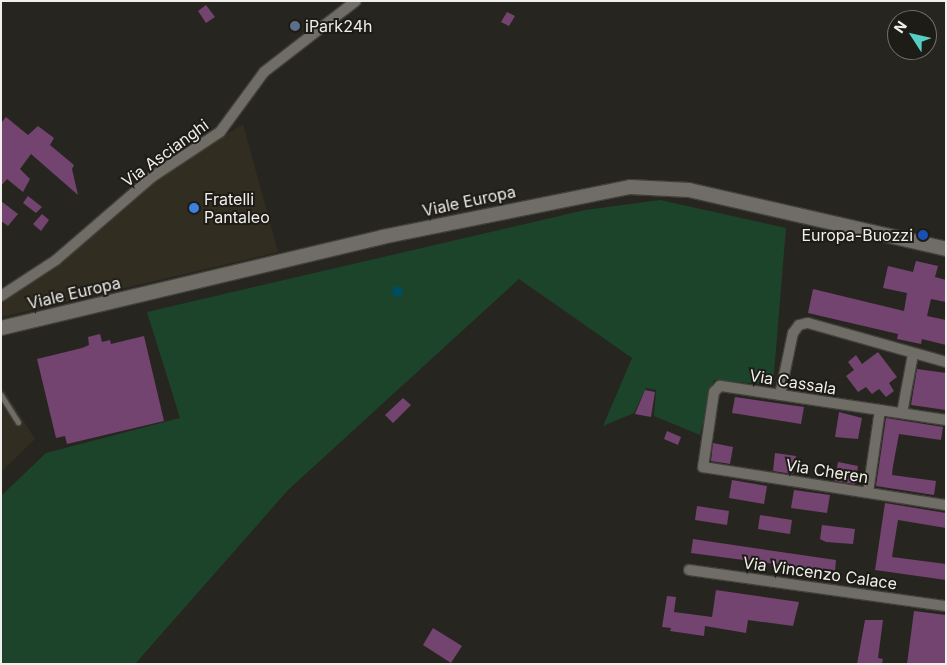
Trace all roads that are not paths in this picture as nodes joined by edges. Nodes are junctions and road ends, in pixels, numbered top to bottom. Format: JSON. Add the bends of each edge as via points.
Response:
{"nodes":[{"id":1,"x":356,"y":1,"type":"edge"},
{"id":2,"x":946,"y":249,"type":"edge"},
{"id":3,"x":1,"y":296,"type":"edge"},
{"id":4,"x":1,"y":328,"type":"edge"},
{"id":5,"x":913,"y":354,"type":"junction"},
{"id":6,"x":946,"y":362,"type":"edge"},
{"id":7,"x":1,"y":395,"type":"edge"},
{"id":8,"x":780,"y":395,"type":"junction"},
{"id":9,"x":880,"y":410,"type":"junction"},
{"id":10,"x":902,"y":413,"type":"junction"},
{"id":11,"x":946,"y":420,"type":"edge"},
{"id":12,"x":18,"y":422,"type":"dead end"},
{"id":13,"x":703,"y":467,"type":"joint"},
{"id":14,"x":868,"y":492,"type":"junction"},
{"id":15,"x":946,"y":505,"type":"edge"},
{"id":16,"x":689,"y":570,"type":"dead end"},
{"id":17,"x":946,"y":606,"type":"edge"}],
"edges":[{"from":1,"to":3,"type":"street","name":"Via Ascianghi","via":[[264,72],[220,132],[152,177],[56,260]]},
{"from":2,"to":4,"type":"main road","name":"Viale Europa","via":[[689,190],[630,187],[392,235]]},
{"from":5,"to":6,"type":"street"},
{"from":5,"to":8,"type":"street","via":[[808,323],[799,325],[793,333]]},
{"from":5,"to":10,"type":"street"},
{"from":7,"to":12,"type":"lane"},
{"from":8,"to":9,"type":"street","name":"Via Cassala"},
{"from":8,"to":13,"type":"street","name":"Via Cassala","via":[[720,386],[714,392]]},
{"from":9,"to":10,"type":"street","name":"Via Cassala"},
{"from":9,"to":14,"type":"street"},
{"from":10,"to":11,"type":"street","name":"Via Cassala"},
{"from":13,"to":14,"type":"street","name":"Via Cheren"},
{"from":14,"to":15,"type":"street","name":"Via Cheren"},
{"from":16,"to":17,"type":"street","name":"Via Vincenzo Calace"}]}
